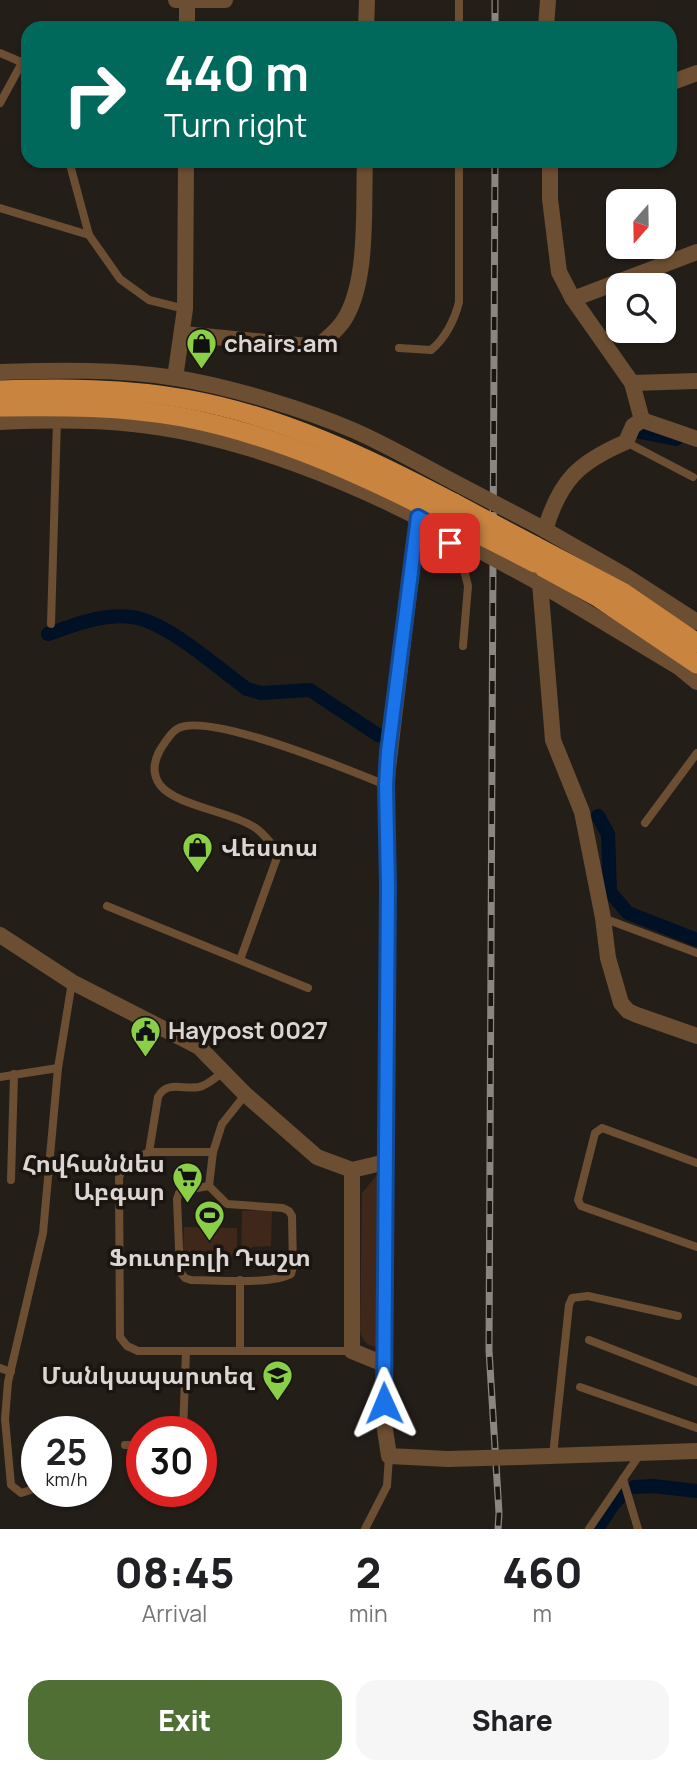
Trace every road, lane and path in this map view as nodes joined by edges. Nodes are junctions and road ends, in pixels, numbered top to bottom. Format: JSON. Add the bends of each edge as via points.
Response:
{"nodes":[{"id":1,"x":176,"y":0,"type":"edge"},
{"id":2,"x":187,"y":0,"type":"edge"},
{"id":3,"x":225,"y":0,"type":"edge"},
{"id":4,"x":366,"y":0,"type":"edge"},
{"id":5,"x":460,"y":0,"type":"edge"},
{"id":6,"x":548,"y":0,"type":"edge"},
{"id":7,"x":187,"y":21,"type":"edge"},
{"id":8,"x":366,"y":21,"type":"edge"},
{"id":9,"x":460,"y":21,"type":"edge"},
{"id":10,"x":546,"y":21,"type":"edge"},
{"id":11,"x":0,"y":53,"type":"edge"},
{"id":12,"x":21,"y":61,"type":"edge"},
{"id":13,"x":21,"y":69,"type":"edge"},
{"id":14,"x":697,"y":74,"type":"edge"},
{"id":15,"x":677,"y":81,"type":"edge"},
{"id":16,"x":0,"y":103,"type":"edge"},
{"id":17,"x":71,"y":168,"type":"edge"},
{"id":18,"x":186,"y":168,"type":"edge"},
{"id":19,"x":365,"y":168,"type":"edge"},
{"id":20,"x":460,"y":168,"type":"edge"},
{"id":21,"x":550,"y":168,"type":"edge"},
{"id":22,"x":0,"y":208,"type":"edge"},
{"id":23,"x":89,"y":235,"type":"junction"},
{"id":24,"x":697,"y":253,"type":"edge"},
{"id":25,"x":573,"y":299,"type":"junction"},
{"id":26,"x":185,"y":309,"type":"junction"},
{"id":27,"x":183,"y":334,"type":"junction"},
{"id":28,"x":399,"y":348,"type":"dead end"},
{"id":29,"x":0,"y":372,"type":"edge"},
{"id":30,"x":176,"y":378,"type":"junction"},
{"id":31,"x":697,"y":380,"type":"edge"},
{"id":32,"x":632,"y":383,"type":"junction"},
{"id":33,"x":0,"y":390,"type":"edge"},
{"id":34,"x":0,"y":407,"type":"edge"},
{"id":35,"x":57,"y":419,"type":"junction"},
{"id":36,"x":642,"y":420,"type":"junction"},
{"id":37,"x":0,"y":422,"type":"edge"},
{"id":38,"x":697,"y":439,"type":"edge"},
{"id":39,"x":626,"y":442,"type":"junction"},
{"id":40,"x":693,"y":477,"type":"dead end"},
{"id":41,"x":418,"y":517,"type":"junction"},
{"id":42,"x":449,"y":522,"type":"junction"},
{"id":43,"x":537,"y":554,"type":"junction"},
{"id":44,"x":697,"y":622,"type":"edge"},
{"id":45,"x":51,"y":624,"type":"dead end"},
{"id":46,"x":697,"y":643,"type":"edge"},
{"id":47,"x":463,"y":646,"type":"dead end"},
{"id":48,"x":697,"y":664,"type":"edge"},
{"id":49,"x":697,"y":682,"type":"edge"},
{"id":50,"x":697,"y":753,"type":"edge"},
{"id":51,"x":386,"y":785,"type":"junction"},
{"id":52,"x":645,"y":822,"type":"dead end"},
{"id":53,"x":107,"y":906,"type":"dead end"},
{"id":54,"x":603,"y":918,"type":"junction"},
{"id":55,"x":0,"y":934,"type":"edge"},
{"id":56,"x":697,"y":953,"type":"edge"},
{"id":57,"x":240,"y":960,"type":"junction"},
{"id":58,"x":72,"y":982,"type":"junction"},
{"id":59,"x":308,"y":988,"type":"dead end"},
{"id":60,"x":697,"y":1036,"type":"edge"},
{"id":61,"x":58,"y":1068,"type":"junction"},
{"id":62,"x":223,"y":1072,"type":"junction"},
{"id":63,"x":14,"y":1074,"type":"junction"},
{"id":64,"x":0,"y":1076,"type":"edge"},
{"id":65,"x":246,"y":1095,"type":"junction"},
{"id":66,"x":149,"y":1152,"type":"junction"},
{"id":67,"x":213,"y":1152,"type":"junction"},
{"id":68,"x":696,"y":1161,"type":"edge"},
{"id":69,"x":386,"y":1162,"type":"junction"},
{"id":70,"x":352,"y":1170,"type":"junction"},
{"id":71,"x":10,"y":1180,"type":"dead end"},
{"id":72,"x":209,"y":1186,"type":"junction"},
{"id":73,"x":697,"y":1247,"type":"edge"},
{"id":74,"x":240,"y":1280,"type":"junction"},
{"id":75,"x":678,"y":1316,"type":"dead end"},
{"id":76,"x":589,"y":1340,"type":"dead end"},
{"id":77,"x":240,"y":1350,"type":"junction"},
{"id":78,"x":186,"y":1351,"type":"junction"},
{"id":79,"x":352,"y":1351,"type":"junction"},
{"id":80,"x":384,"y":1364,"type":"junction"},
{"id":81,"x":0,"y":1368,"type":"edge"},
{"id":82,"x":11,"y":1372,"type":"junction"},
{"id":83,"x":697,"y":1381,"type":"edge"},
{"id":84,"x":580,"y":1387,"type":"dead end"},
{"id":85,"x":184,"y":1416,"type":"edge"},
{"id":86,"x":3,"y":1421,"type":"edge"},
{"id":87,"x":697,"y":1428,"type":"edge"},
{"id":88,"x":642,"y":1451,"type":"junction"},
{"id":89,"x":697,"y":1451,"type":"edge"},
{"id":90,"x":554,"y":1455,"type":"junction"},
{"id":91,"x":389,"y":1456,"type":"junction"},
{"id":92,"x":624,"y":1479,"type":"junction"},
{"id":93,"x":21,"y":1493,"type":"edge"},
{"id":94,"x":365,"y":1529,"type":"edge"},
{"id":95,"x":589,"y":1529,"type":"edge"},
{"id":96,"x":638,"y":1529,"type":"edge"}],
"edges":[{"from":1,"to":2,"type":"street"},
{"from":2,"to":3,"type":"street"},
{"from":2,"to":7,"type":"street"},
{"from":4,"to":8,"type":"street"},
{"from":5,"to":9,"type":"lane"},
{"from":6,"to":10,"type":"street"},
{"from":11,"to":12,"type":"lane"},
{"from":13,"to":16,"type":"lane"},
{"from":14,"to":15,"type":"street"},
{"from":17,"to":23,"type":"lane"},
{"from":18,"to":26,"type":"street"},
{"from":19,"to":27,"type":"street","via":[[361,276],[356,298],[344,322],[318,347]]},
{"from":20,"to":28,"type":"lane","via":[[460,302],[456,316],[431,350]]},
{"from":21,"to":25,"type":"street","via":[[559,272]]},
{"from":22,"to":23,"type":"lane"},
{"from":23,"to":26,"type":"lane","via":[[120,279],[149,300]]},
{"from":24,"to":25,"type":"street"},
{"from":25,"to":32,"type":"street"},
{"from":26,"to":27,"type":"street"},
{"from":27,"to":30,"type":"street"},
{"from":29,"to":30,"type":"street","via":[[67,369]]},
{"from":30,"to":43,"type":"street","bridge":true,"via":[[308,413],[355,431],[454,482]]},
{"from":31,"to":32,"type":"street"},
{"from":32,"to":36,"type":"street"},
{"from":33,"to":42,"type":"highway","via":[[128,391],[237,412],[309,434],[391,470]]},
{"from":34,"to":42,"type":"highway","via":[[117,409],[246,432],[367,478]]},
{"from":35,"to":37,"type":"street"},
{"from":35,"to":41,"type":"street","via":[[197,434],[274,455]]},
{"from":35,"to":45,"type":"lane"},
{"from":36,"to":38,"type":"street"},
{"from":36,"to":39,"type":"street"},
{"from":39,"to":40,"type":"lane"},
{"from":39,"to":43,"type":"street","via":[[576,470],[554,502]]},
{"from":41,"to":42,"type":"street"},
{"from":41,"to":51,"type":"street"},
{"from":42,"to":43,"type":"highway","bridge":true},
{"from":42,"to":43,"type":"street","bridge":true},
{"from":42,"to":47,"type":"lane","via":[[468,586]]},
{"from":43,"to":44,"type":"street","via":[[624,575]]},
{"from":43,"to":46,"type":"highway","via":[[624,593]]},
{"from":43,"to":48,"type":"highway"},
{"from":43,"to":49,"type":"street"},
{"from":43,"to":54,"type":"street","via":[[552,740],[582,812]]},
{"from":50,"to":52,"type":"lane"},
{"from":51,"to":57,"type":"lane","via":[[305,753],[219,729],[187,726],[168,739],[154,771],[160,786],[256,828],[279,852]]},
{"from":51,"to":69,"type":"street"},
{"from":53,"to":57,"type":"lane"},
{"from":54,"to":56,"type":"lane"},
{"from":54,"to":60,"type":"street","via":[[621,1003],[637,1015]]},
{"from":55,"to":58,"type":"street"},
{"from":57,"to":59,"type":"lane"},
{"from":58,"to":61,"type":"lane"},
{"from":58,"to":62,"type":"street","via":[[198,1047]]},
{"from":61,"to":63,"type":"lane"},
{"from":61,"to":82,"type":"lane","via":[[43,1233]]},
{"from":62,"to":65,"type":"street"},
{"from":62,"to":66,"type":"lane","via":[[197,1087],[169,1086],[161,1091]]},
{"from":63,"to":64,"type":"lane"},
{"from":63,"to":71,"type":"lane"},
{"from":65,"to":67,"type":"lane","via":[[222,1124]]},
{"from":65,"to":70,"type":"street","via":[[317,1157]]},
{"from":66,"to":67,"type":"lane"},
{"from":66,"to":78,"type":"lane","via":[[128,1162],[119,1178],[120,1337],[138,1350]]},
{"from":67,"to":72,"type":"lane"},
{"from":68,"to":73,"type":"lane","via":[[602,1128],[595,1133],[578,1200],[581,1206]]},
{"from":69,"to":70,"type":"street"},
{"from":69,"to":80,"type":"street"},
{"from":70,"to":79,"type":"street"},
{"from":72,"to":74,"type":"lane","via":[[179,1193],[180,1272],[191,1280]]},
{"from":72,"to":74,"type":"lane","via":[[227,1204],[283,1208],[292,1216],[291,1274]]},
{"from":74,"to":77,"type":"lane"},
{"from":75,"to":90,"type":"lane","via":[[588,1296],[572,1298]]},
{"from":76,"to":83,"type":"lane"},
{"from":77,"to":78,"type":"lane"},
{"from":77,"to":79,"type":"lane"},
{"from":78,"to":85,"type":"lane"},
{"from":79,"to":80,"type":"street"},
{"from":80,"to":91,"type":"street"},
{"from":81,"to":82,"type":"lane"},
{"from":82,"to":86,"type":"lane"},
{"from":84,"to":87,"type":"lane"},
{"from":86,"to":93,"type":"lane","via":[[11,1485]]},
{"from":88,"to":89,"type":"street"},
{"from":88,"to":90,"type":"street"},
{"from":88,"to":92,"type":"lane"},
{"from":90,"to":91,"type":"street","bridge":true},
{"from":91,"to":94,"type":"lane","via":[[387,1486]]},
{"from":92,"to":95,"type":"lane"},
{"from":92,"to":96,"type":"lane"}]}
